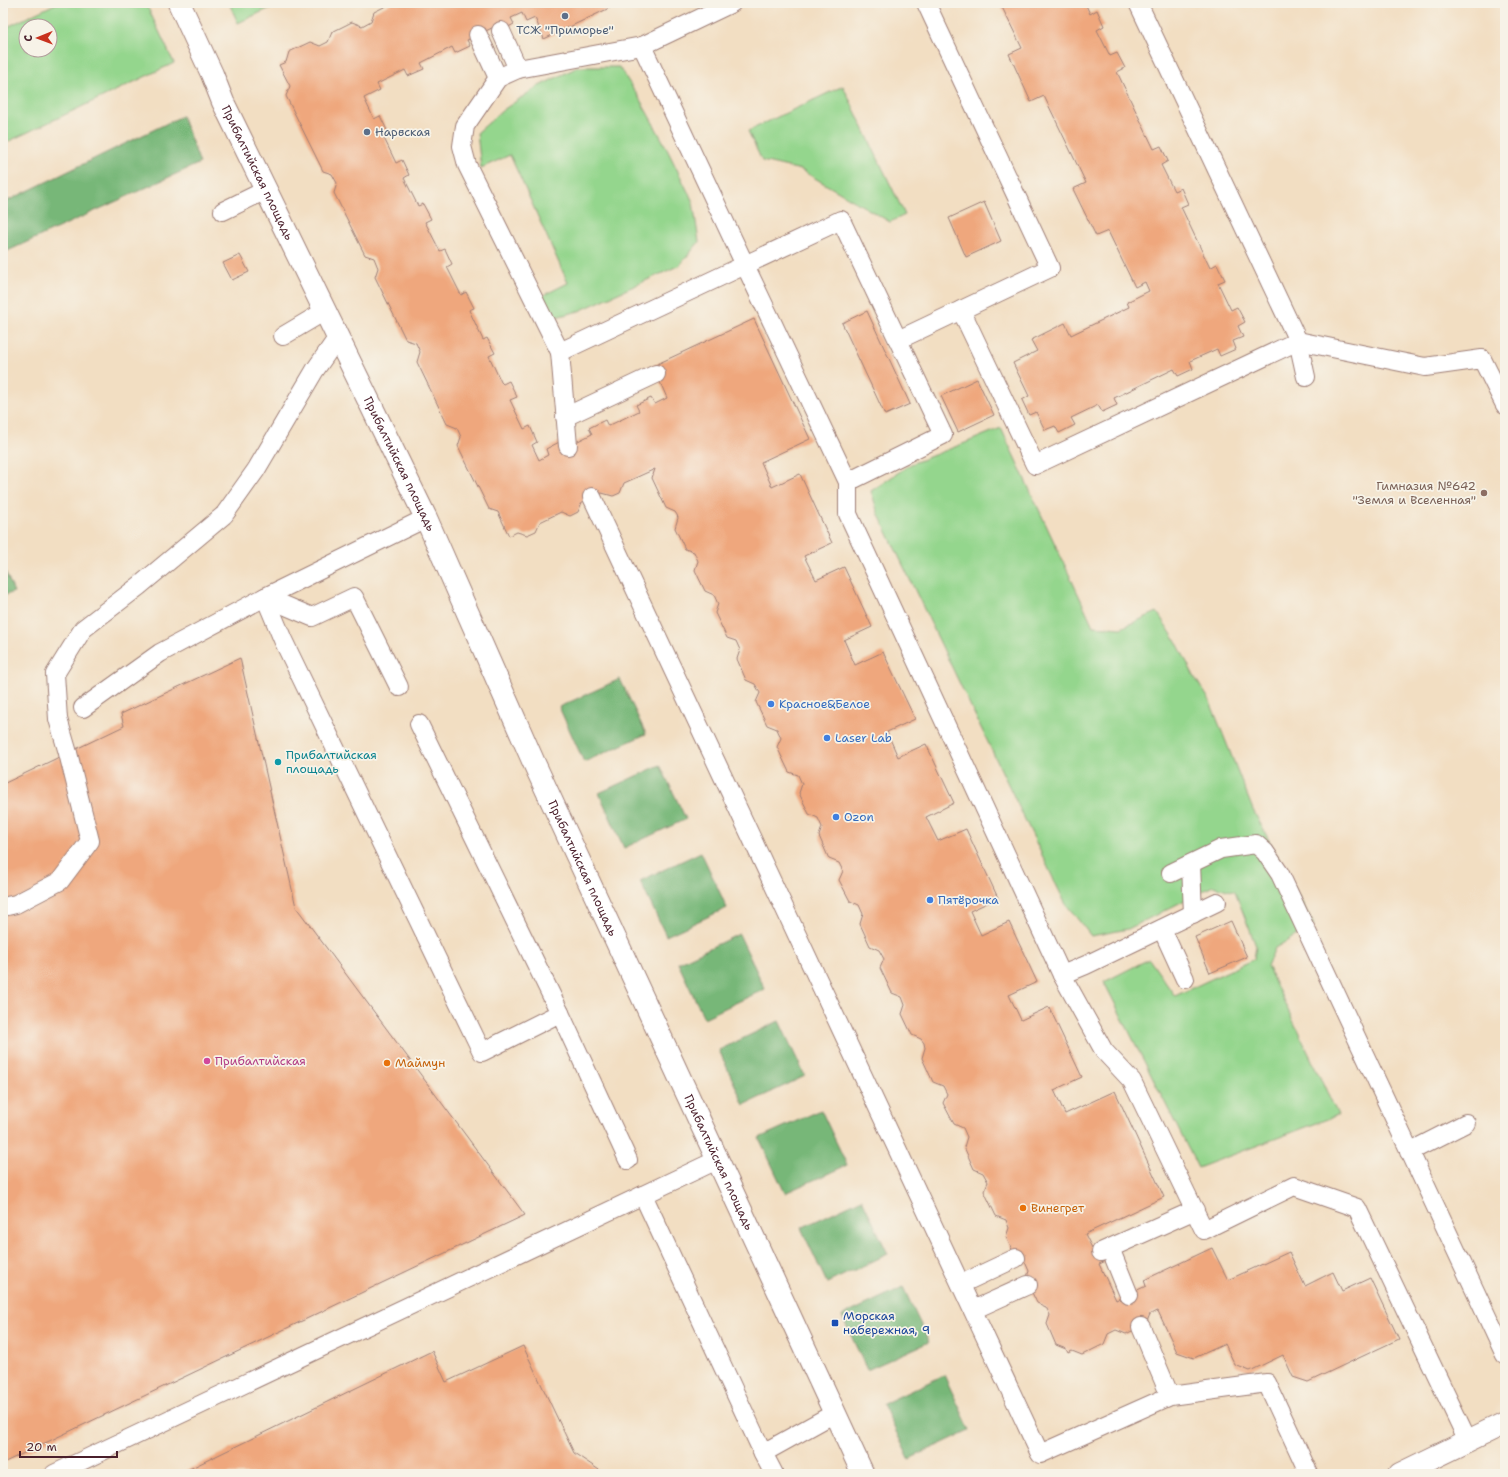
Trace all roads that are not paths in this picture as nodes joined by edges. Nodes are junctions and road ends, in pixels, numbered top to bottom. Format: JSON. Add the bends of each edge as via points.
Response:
{"nodes":[{"id":1,"x":179,"y":3,"type":"edge"},
{"id":2,"x":732,"y":3,"type":"edge"},
{"id":3,"x":926,"y":3,"type":"edge"},
{"id":4,"x":1138,"y":3,"type":"edge"},
{"id":5,"x":501,"y":31,"type":"dead end"},
{"id":6,"x":478,"y":35,"type":"dead end"},
{"id":7,"x":642,"y":46,"type":"junction"},
{"id":8,"x":518,"y":68,"type":"junction"},
{"id":9,"x":498,"y":78,"type":"junction"},
{"id":10,"x":266,"y":190,"type":"junction"},
{"id":11,"x":223,"y":211,"type":"dead end"},
{"id":12,"x":745,"y":265,"type":"junction"},
{"id":13,"x":961,"y":310,"type":"junction"},
{"id":14,"x":325,"y":312,"type":"junction"},
{"id":15,"x":283,"y":336,"type":"dead end"},
{"id":16,"x":338,"y":337,"type":"junction"},
{"id":17,"x":898,"y":340,"type":"junction"},
{"id":18,"x":1298,"y":341,"type":"junction"},
{"id":19,"x":560,"y":352,"type":"junction"},
{"id":20,"x":656,"y":374,"type":"dead end"},
{"id":21,"x":1306,"y":377,"type":"dead end"},
{"id":22,"x":1505,"y":405,"type":"edge"},
{"id":23,"x":565,"y":417,"type":"junction"},
{"id":24,"x":568,"y":446,"type":"dead end"},
{"id":25,"x":848,"y":482,"type":"junction"},
{"id":26,"x":592,"y":498,"type":"dead end"},
{"id":27,"x":426,"y":518,"type":"junction"},
{"id":28,"x":265,"y":597,"type":"junction"},
{"id":29,"x":399,"y":687,"type":"dead end"},
{"id":30,"x":84,"y":708,"type":"dead end"},
{"id":31,"x":418,"y":724,"type":"dead end"},
{"id":32,"x":1191,"y":864,"type":"junction"},
{"id":33,"x":1171,"y":873,"type":"dead end"},
{"id":34,"x":1217,"y":902,"type":"dead end"},
{"id":35,"x":3,"y":907,"type":"edge"},
{"id":36,"x":1193,"y":914,"type":"junction"},
{"id":37,"x":1162,"y":929,"type":"junction"},
{"id":38,"x":1062,"y":975,"type":"junction"},
{"id":39,"x":1185,"y":979,"type":"dead end"},
{"id":40,"x":560,"y":1013,"type":"junction"},
{"id":41,"x":1466,"y":1123,"type":"dead end"},
{"id":42,"x":1409,"y":1152,"type":"junction"},
{"id":43,"x":628,"y":1160,"type":"dead end"},
{"id":44,"x":717,"y":1160,"type":"junction"},
{"id":45,"x":643,"y":1195,"type":"junction"},
{"id":46,"x":1194,"y":1210,"type":"junction"},
{"id":47,"x":1016,"y":1258,"type":"dead end"},
{"id":48,"x":961,"y":1284,"type":"junction"},
{"id":49,"x":1028,"y":1285,"type":"dead end"},
{"id":50,"x":1129,"y":1295,"type":"dead end"},
{"id":51,"x":973,"y":1310,"type":"junction"},
{"id":52,"x":1141,"y":1326,"type":"dead end"},
{"id":53,"x":1505,"y":1355,"type":"edge"},
{"id":54,"x":1170,"y":1396,"type":"junction"},
{"id":55,"x":835,"y":1413,"type":"junction"},
{"id":56,"x":1505,"y":1423,"type":"edge"},
{"id":57,"x":1468,"y":1441,"type":"junction"},
{"id":58,"x":763,"y":1452,"type":"junction"},
{"id":59,"x":54,"y":1474,"type":"edge"},
{"id":60,"x":774,"y":1474,"type":"edge"},
{"id":61,"x":863,"y":1474,"type":"edge"},
{"id":62,"x":1309,"y":1474,"type":"edge"},
{"id":63,"x":1400,"y":1474,"type":"edge"}],
"edges":[{"from":1,"to":10,"type":"street","name":"Прибалтийская площадь"},
{"from":2,"to":7,"type":"lane"},
{"from":3,"to":13,"type":"lane","via":[[1050,268]]},
{"from":4,"to":18,"type":"lane"},
{"from":5,"to":8,"type":"lane"},
{"from":6,"to":9,"type":"lane"},
{"from":7,"to":8,"type":"lane"},
{"from":7,"to":12,"type":"lane"},
{"from":8,"to":9,"type":"lane"},
{"from":9,"to":19,"type":"lane","via":[[465,126],[462,146],[467,164]]},
{"from":10,"to":11,"type":"lane"},
{"from":10,"to":14,"type":"street","name":"Прибалтийская площадь"},
{"from":12,"to":17,"type":"lane","via":[[841,220]]},
{"from":12,"to":19,"type":"lane"},
{"from":12,"to":25,"type":"lane"},
{"from":13,"to":17,"type":"lane"},
{"from":13,"to":18,"type":"lane","via":[[1035,466]]},
{"from":14,"to":15,"type":"lane"},
{"from":14,"to":16,"type":"street","name":"Прибалтийская площадь"},
{"from":16,"to":27,"type":"street","name":"Прибалтийская площадь"},
{"from":16,"to":35,"type":"lane","bridge":true,"via":[[315,370],[256,470],[224,515],[83,629],[55,674],[58,719],[90,841],[60,881],[16,904]]},
{"from":17,"to":25,"type":"lane","via":[[943,436]]},
{"from":18,"to":21,"type":"lane"},
{"from":18,"to":22,"type":"lane","via":[[1425,366],[1482,358]]},
{"from":19,"to":23,"type":"lane"},
{"from":20,"to":23,"type":"lane"},
{"from":23,"to":24,"type":"lane"},
{"from":25,"to":38,"type":"lane","via":[[848,514]]},
{"from":26,"to":48,"type":"lane"},
{"from":27,"to":28,"type":"lane"},
{"from":27,"to":44,"type":"street","name":"Прибалтийская площадь","via":[[534,764]]},
{"from":28,"to":29,"type":"lane","via":[[312,617],[354,597]]},
{"from":28,"to":30,"type":"lane","via":[[160,653]]},
{"from":28,"to":40,"type":"lane","via":[[283,640],[482,1052]]},
{"from":31,"to":40,"type":"lane"},
{"from":32,"to":33,"type":"lane"},
{"from":32,"to":36,"type":"lane"},
{"from":32,"to":42,"type":"lane","via":[[1221,849],[1256,844],[1265,852],[1280,874]]},
{"from":34,"to":36,"type":"lane"},
{"from":36,"to":37,"type":"lane"},
{"from":37,"to":38,"type":"lane"},
{"from":37,"to":39,"type":"lane"},
{"from":38,"to":46,"type":"lane","via":[[1104,1051],[1132,1081]]},
{"from":40,"to":43,"type":"lane"},
{"from":41,"to":42,"type":"lane"},
{"from":42,"to":53,"type":"lane"},
{"from":44,"to":45,"type":"lane"},
{"from":44,"to":55,"type":"street","name":"Прибалтийская площадь"},
{"from":45,"to":58,"type":"lane"},
{"from":45,"to":59,"type":"lane"},
{"from":46,"to":50,"type":"lane","via":[[1105,1250]]},
{"from":46,"to":57,"type":"lane","via":[[1204,1230],[1294,1186],[1356,1208]]},
{"from":47,"to":48,"type":"lane"},
{"from":48,"to":51,"type":"lane"},
{"from":49,"to":51,"type":"lane"},
{"from":51,"to":54,"type":"lane","via":[[1040,1454]]},
{"from":52,"to":54,"type":"lane"},
{"from":54,"to":62,"type":"lane","via":[[1267,1383]]},
{"from":55,"to":58,"type":"lane"},
{"from":55,"to":61,"type":"street","name":"Прибалтийская площадь"},
{"from":56,"to":57,"type":"street"},
{"from":57,"to":63,"type":"street"},
{"from":58,"to":60,"type":"lane"}]}
